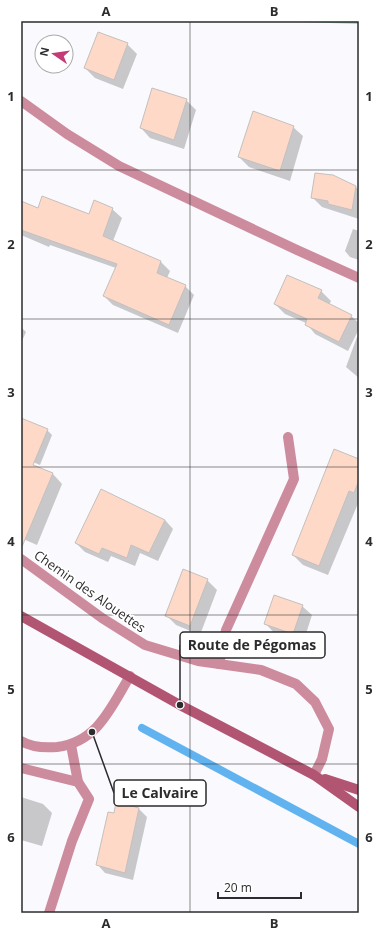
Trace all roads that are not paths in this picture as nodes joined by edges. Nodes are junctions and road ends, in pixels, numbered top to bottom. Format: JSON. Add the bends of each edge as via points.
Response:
{"nodes":[{"id":1,"x":21,"y":101,"type":"edge"},
{"id":2,"x":359,"y":278,"type":"edge"},
{"id":3,"x":288,"y":437,"type":"dead end"},
{"id":4,"x":21,"y":559,"type":"edge"},
{"id":5,"x":21,"y":616,"type":"edge"},
{"id":6,"x":219,"y":664,"type":"junction"},
{"id":7,"x":130,"y":676,"type":"junction"},
{"id":8,"x":21,"y":741,"type":"edge"},
{"id":9,"x":71,"y":745,"type":"junction"},
{"id":10,"x":21,"y":768,"type":"edge"},
{"id":11,"x":314,"y":775,"type":"junction"},
{"id":12,"x":78,"y":782,"type":"junction"},
{"id":13,"x":359,"y":790,"type":"edge"},
{"id":14,"x":359,"y":807,"type":"edge"},
{"id":15,"x":49,"y":913,"type":"edge"}],
"edges":[{"from":1,"to":2,"type":"street","via":[[67,134],[119,166]]},
{"from":3,"to":6,"type":"street","via":[[294,479],[226,630]]},
{"from":4,"to":6,"type":"street","name":"Chemin des Alouettes","via":[[102,618],[145,645],[198,661]]},
{"from":5,"to":7,"type":"main road"},
{"from":6,"to":11,"type":"street","name":"Chemin des Alouettes","via":[[260,670],[296,684],[315,702],[329,729],[322,759]]},
{"from":7,"to":9,"type":"street","via":[[111,709],[92,732]]},
{"from":7,"to":11,"type":"main road"},
{"from":8,"to":9,"type":"street","via":[[46,748]]},
{"from":9,"to":12,"type":"street"},
{"from":10,"to":12,"type":"street"},
{"from":11,"to":13,"type":"main road"},
{"from":11,"to":14,"type":"main road"},
{"from":12,"to":15,"type":"street","via":[[88,799]]}]}
